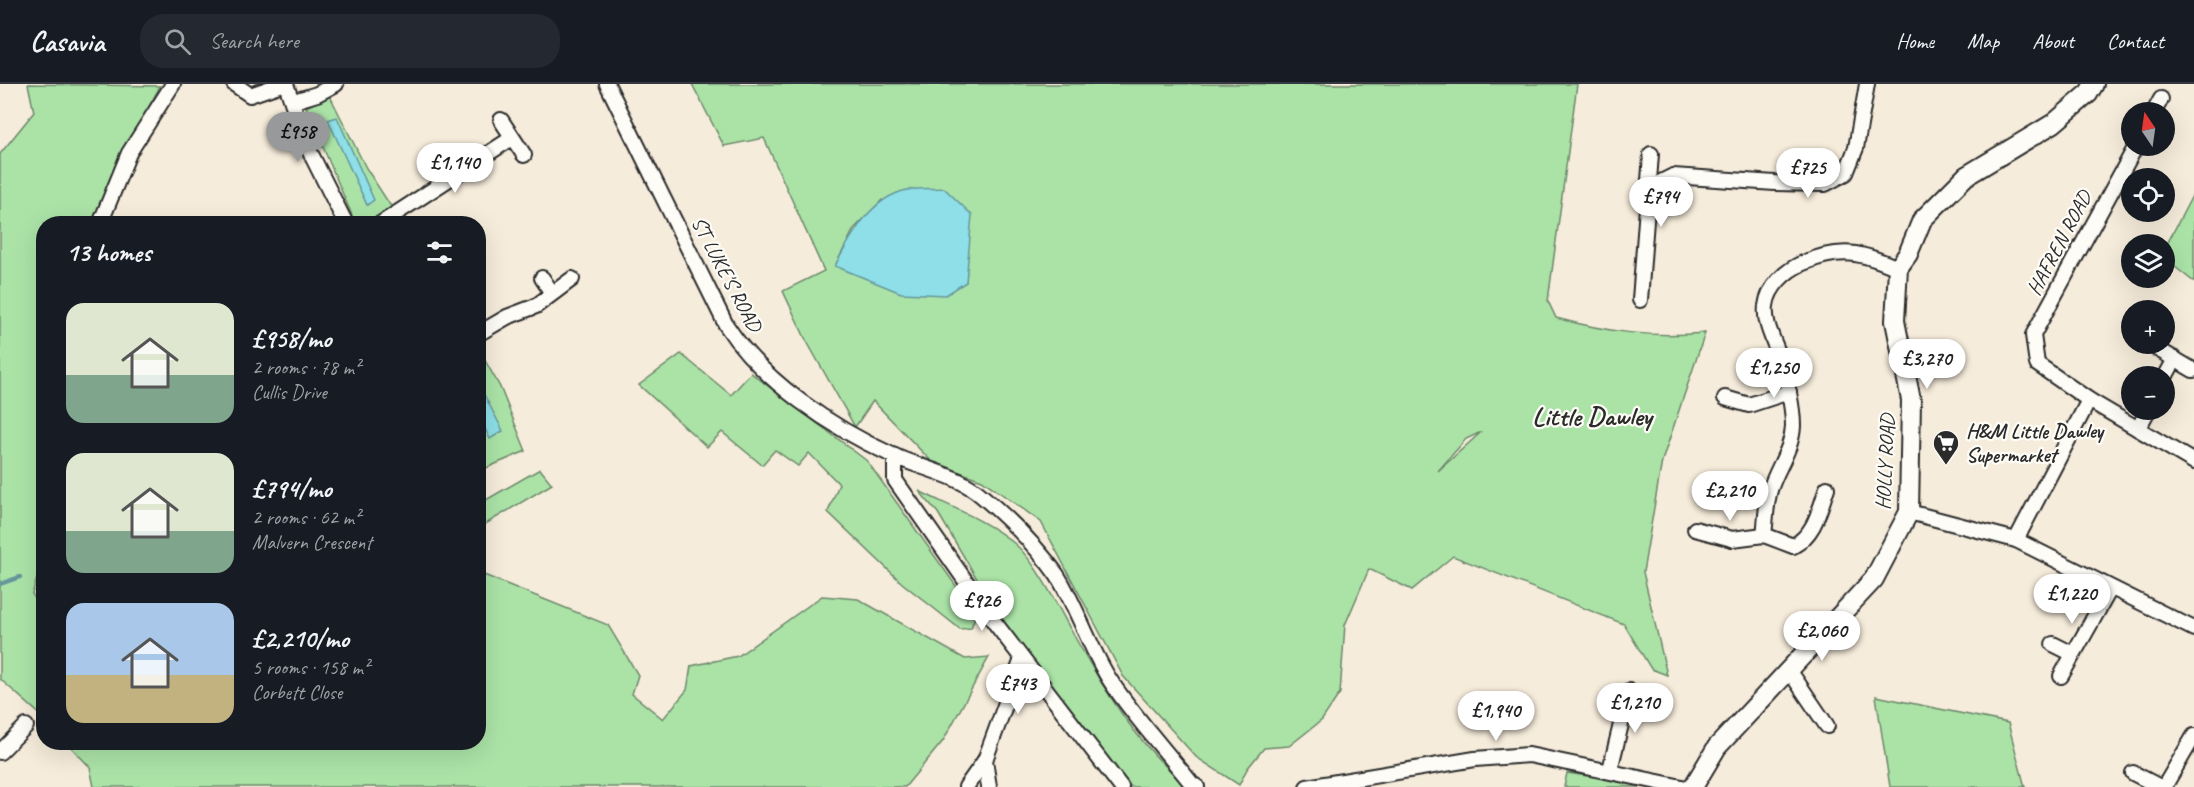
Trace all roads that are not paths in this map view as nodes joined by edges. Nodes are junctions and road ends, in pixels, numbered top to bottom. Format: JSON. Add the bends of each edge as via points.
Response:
{"nodes":[{"id":1,"x":173,"y":84,"type":"edge"},
{"id":2,"x":234,"y":84,"type":"edge"},
{"id":3,"x":284,"y":84,"type":"edge"},
{"id":4,"x":336,"y":84,"type":"edge"},
{"id":5,"x":607,"y":84,"type":"edge"},
{"id":6,"x":1867,"y":84,"type":"edge"},
{"id":7,"x":2094,"y":84,"type":"edge"},
{"id":8,"x":2161,"y":99,"type":"dead end"},
{"id":9,"x":294,"y":101,"type":"junction"},
{"id":10,"x":2159,"y":102,"type":"edge"},
{"id":11,"x":501,"y":120,"type":"dead end"},
{"id":12,"x":512,"y":138,"type":"junction"},
{"id":13,"x":524,"y":154,"type":"dead end"},
{"id":14,"x":1651,"y":154,"type":"dead end"},
{"id":15,"x":2131,"y":156,"type":"edge"},
{"id":16,"x":1648,"y":188,"type":"junction"},
{"id":17,"x":105,"y":216,"type":"edge"},
{"id":18,"x":337,"y":216,"type":"edge"},
{"id":19,"x":392,"y":216,"type":"edge"},
{"id":20,"x":1898,"y":268,"type":"junction"},
{"id":21,"x":542,"y":278,"type":"dead end"},
{"id":22,"x":572,"y":279,"type":"dead end"},
{"id":23,"x":552,"y":293,"type":"junction"},
{"id":24,"x":1640,"y":300,"type":"dead end"},
{"id":25,"x":486,"y":329,"type":"edge"},
{"id":26,"x":2166,"y":354,"type":"edge"},
{"id":27,"x":2175,"y":359,"type":"junction"},
{"id":28,"x":2171,"y":366,"type":"edge"},
{"id":29,"x":2193,"y":370,"type":"edge"},
{"id":30,"x":1789,"y":392,"type":"junction"},
{"id":31,"x":1725,"y":398,"type":"dead end"},
{"id":32,"x":2089,"y":400,"type":"junction"},
{"id":33,"x":2143,"y":420,"type":"edge"},
{"id":34,"x":2138,"y":429,"type":"junction"},
{"id":35,"x":894,"y":456,"type":"junction"},
{"id":36,"x":2194,"y":462,"type":"edge"},
{"id":37,"x":1827,"y":488,"type":"dead end"},
{"id":38,"x":1909,"y":512,"type":"junction"},
{"id":39,"x":1695,"y":530,"type":"dead end"},
{"id":40,"x":1764,"y":535,"type":"junction"},
{"id":41,"x":2016,"y":540,"type":"junction"},
{"id":42,"x":2110,"y":589,"type":"junction"},
{"id":43,"x":2194,"y":629,"type":"edge"},
{"id":44,"x":2053,"y":644,"type":"dead end"},
{"id":45,"x":2073,"y":654,"type":"junction"},
{"id":46,"x":1022,"y":659,"type":"junction"},
{"id":47,"x":1789,"y":670,"type":"junction"},
{"id":48,"x":2061,"y":676,"type":"dead end"},
{"id":49,"x":1629,"y":691,"type":"dead end"},
{"id":50,"x":26,"y":726,"type":"dead end"},
{"id":51,"x":1827,"y":726,"type":"dead end"},
{"id":52,"x":2194,"y":736,"type":"edge"},
{"id":53,"x":0,"y":752,"type":"edge"},
{"id":54,"x":985,"y":760,"type":"junction"},
{"id":55,"x":1610,"y":770,"type":"junction"},
{"id":56,"x":2133,"y":773,"type":"dead end"},
{"id":57,"x":966,"y":787,"type":"edge"},
{"id":58,"x":989,"y":787,"type":"edge"},
{"id":59,"x":1121,"y":787,"type":"edge"},
{"id":60,"x":1197,"y":787,"type":"edge"},
{"id":61,"x":1307,"y":787,"type":"edge"},
{"id":62,"x":1682,"y":787,"type":"edge"},
{"id":63,"x":1693,"y":787,"type":"edge"},
{"id":64,"x":2160,"y":787,"type":"edge"},
{"id":65,"x":2164,"y":787,"type":"edge"}],
"edges":[{"from":1,"to":17,"type":"street","via":[[129,153]]},
{"from":2,"to":3,"type":"street","via":[[250,95]]},
{"from":3,"to":9,"type":"street"},
{"from":4,"to":9,"type":"street"},
{"from":5,"to":35,"type":"street","name":"ST LUKE'S ROAD","via":[[741,348],[810,408]]},
{"from":6,"to":16,"type":"street","via":[[1856,148],[1846,173],[1825,184],[1672,176]]},
{"from":7,"to":20,"type":"street","name":"HOLLY ROAD","via":[[2054,123],[1966,176],[1922,220]]},
{"from":8,"to":10,"type":"street"},
{"from":9,"to":18,"type":"street","via":[[306,144]]},
{"from":11,"to":12,"type":"street"},
{"from":12,"to":13,"type":"street"},
{"from":12,"to":19,"type":"street"},
{"from":14,"to":16,"type":"street"},
{"from":15,"to":32,"type":"street","name":"HAFREN ROAD","via":[[2033,335],[2037,364]]},
{"from":16,"to":24,"type":"street"},
{"from":20,"to":30,"type":"street","via":[[1843,251],[1820,256],[1780,278],[1766,306]]},
{"from":20,"to":38,"type":"street","name":"HOLLY ROAD","via":[[1895,321],[1911,400]]},
{"from":21,"to":23,"type":"street"},
{"from":22,"to":23,"type":"street"},
{"from":23,"to":25,"type":"street","via":[[536,306]]},
{"from":26,"to":27,"type":"street"},
{"from":27,"to":28,"type":"street"},
{"from":27,"to":29,"type":"street"},
{"from":30,"to":31,"type":"street","via":[[1749,405]]},
{"from":30,"to":40,"type":"street","via":[[1791,441],[1769,492]]},
{"from":32,"to":34,"type":"street"},
{"from":32,"to":41,"type":"street"},
{"from":33,"to":34,"type":"street"},
{"from":34,"to":36,"type":"street"},
{"from":35,"to":46,"type":"street","via":[[895,480]]},
{"from":35,"to":60,"type":"street","name":"ST LUKE'S ROAD","via":[[936,470],[980,494],[1028,538],[1057,576],[1108,677]]},
{"from":37,"to":40,"type":"street","via":[[1805,540],[1793,546]]},
{"from":38,"to":41,"type":"street"},
{"from":38,"to":47,"type":"street","name":"HOLLY ROAD","via":[[1874,579]]},
{"from":39,"to":40,"type":"street","via":[[1732,539]]},
{"from":41,"to":42,"type":"street"},
{"from":42,"to":43,"type":"street"},
{"from":42,"to":45,"type":"street"},
{"from":44,"to":45,"type":"street"},
{"from":45,"to":48,"type":"street"},
{"from":46,"to":54,"type":"street"},
{"from":46,"to":59,"type":"street"},
{"from":47,"to":51,"type":"street"},
{"from":47,"to":63,"type":"street","name":"HOLLY ROAD","via":[[1717,747]]},
{"from":49,"to":55,"type":"street"},
{"from":50,"to":53,"type":"street"},
{"from":52,"to":65,"type":"street"},
{"from":54,"to":57,"type":"street"},
{"from":54,"to":58,"type":"street"},
{"from":55,"to":61,"type":"street","via":[[1529,755],[1475,759]]},
{"from":55,"to":62,"type":"street"},
{"from":56,"to":64,"type":"street"}]}
